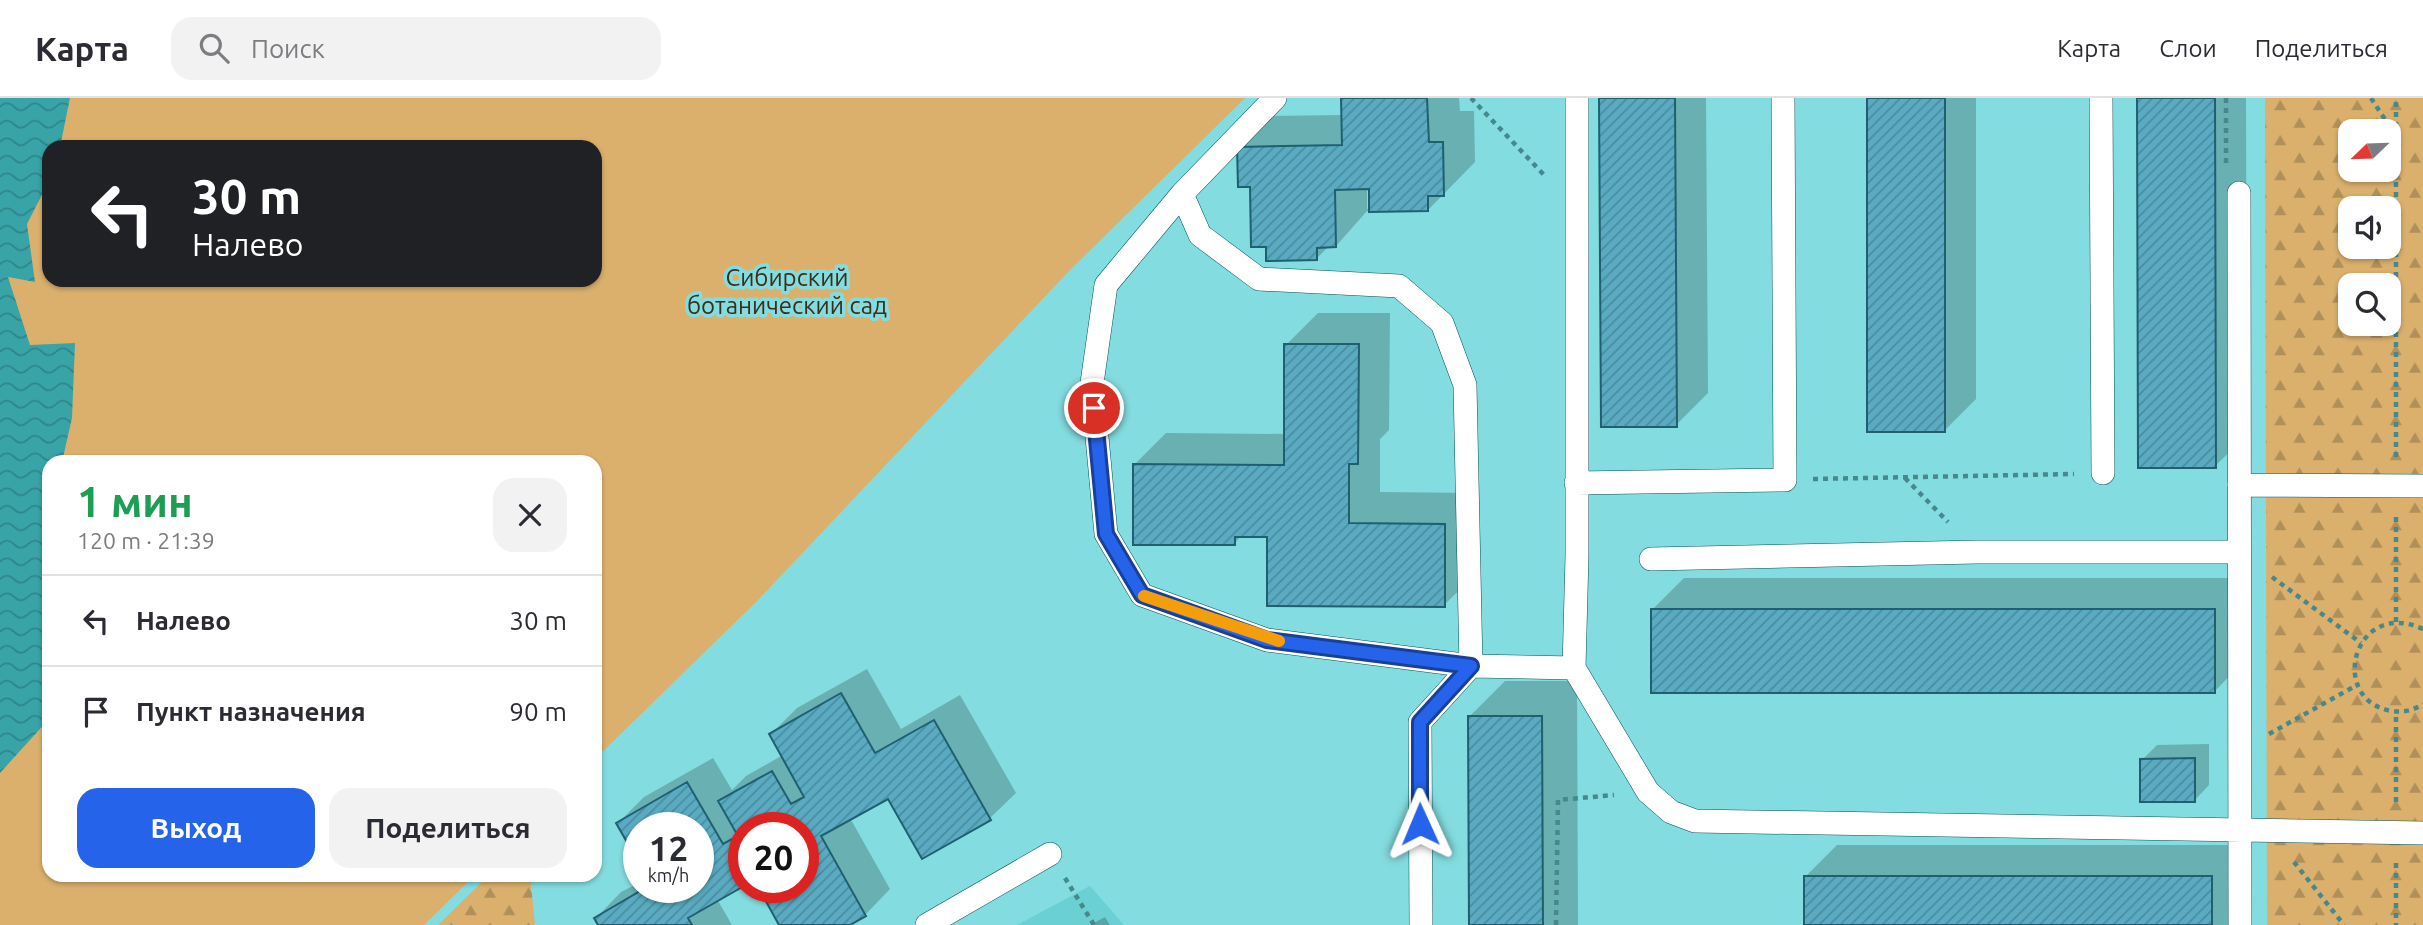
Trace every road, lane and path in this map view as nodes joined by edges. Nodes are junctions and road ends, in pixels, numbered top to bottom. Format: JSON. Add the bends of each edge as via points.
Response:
{"nodes":[{"id":1,"x":1275,"y":98,"type":"edge"},
{"id":2,"x":1471,"y":98,"type":"edge"},
{"id":3,"x":1577,"y":98,"type":"edge"},
{"id":4,"x":1783,"y":98,"type":"edge"},
{"id":5,"x":2102,"y":98,"type":"edge"},
{"id":6,"x":2226,"y":98,"type":"edge"},
{"id":7,"x":2371,"y":98,"type":"edge"},
{"id":8,"x":2396,"y":98,"type":"edge"},
{"id":9,"x":2385,"y":119,"type":"edge"},
{"id":10,"x":2396,"y":119,"type":"edge"},
{"id":11,"x":2226,"y":142,"type":"dead end"},
{"id":12,"x":2396,"y":182,"type":"edge"},
{"id":13,"x":2239,"y":193,"type":"dead end"},
{"id":14,"x":1182,"y":194,"type":"junction"},
{"id":15,"x":1577,"y":208,"type":"junction"},
{"id":16,"x":2103,"y":473,"type":"joint"},
{"id":17,"x":1905,"y":478,"type":"junction"},
{"id":18,"x":1784,"y":480,"type":"junction"},
{"id":19,"x":1576,"y":483,"type":"junction"},
{"id":20,"x":2239,"y":485,"type":"junction"},
{"id":21,"x":2396,"y":486,"type":"junction"},
{"id":22,"x":2423,"y":486,"type":"edge"},
{"id":23,"x":1978,"y":552,"type":"junction"},
{"id":24,"x":2239,"y":552,"type":"junction"},
{"id":25,"x":1651,"y":559,"type":"dead end"},
{"id":26,"x":2396,"y":622,"type":"junction"},
{"id":27,"x":2423,"y":629,"type":"edge"},
{"id":28,"x":2361,"y":643,"type":"junction"},
{"id":29,"x":1471,"y":666,"type":"junction"},
{"id":30,"x":1574,"y":668,"type":"junction"},
{"id":31,"x":2357,"y":685,"type":"junction"},
{"id":32,"x":2423,"y":704,"type":"edge"},
{"id":33,"x":2240,"y":750,"type":"junction"},
{"id":34,"x":1648,"y":792,"type":"junction"},
{"id":35,"x":2240,"y":828,"type":"junction"},
{"id":36,"x":2267,"y":829,"type":"junction"},
{"id":37,"x":2423,"y":833,"type":"edge"},
{"id":38,"x":1050,"y":854,"type":"joint"},
{"id":39,"x":927,"y":925,"type":"edge"},
{"id":40,"x":1094,"y":925,"type":"edge"},
{"id":41,"x":1421,"y":925,"type":"edge"},
{"id":42,"x":1556,"y":925,"type":"edge"},
{"id":43,"x":2240,"y":925,"type":"edge"},
{"id":44,"x":2344,"y":925,"type":"edge"}],
"edges":[{"from":1,"to":14,"type":"lane"},
{"from":2,"to":15,"type":"path"},
{"from":3,"to":15,"type":"lane"},
{"from":4,"to":18,"type":"lane"},
{"from":5,"to":16,"type":"lane"},
{"from":6,"to":11,"type":"path"},
{"from":7,"to":9,"type":"path"},
{"from":8,"to":10,"type":"path"},
{"from":12,"to":21,"type":"path"},
{"from":13,"to":20,"type":"lane"},
{"from":14,"to":29,"type":"lane","via":[[1199,235],[1259,279],[1399,286],[1442,323],[1465,385]]},
{"from":14,"to":29,"type":"lane","via":[[1106,285],[1092,383],[1106,534],[1142,595],[1267,640]]},
{"from":15,"to":19,"type":"lane"},
{"from":16,"to":17,"type":"path"},
{"from":17,"to":18,"type":"path"},
{"from":17,"to":23,"type":"path"},
{"from":18,"to":19,"type":"lane"},
{"from":19,"to":30,"type":"lane"},
{"from":20,"to":21,"type":"lane"},
{"from":20,"to":24,"type":"lane"},
{"from":21,"to":22,"type":"lane"},
{"from":21,"to":26,"type":"path"},
{"from":23,"to":24,"type":"lane"},
{"from":23,"to":25,"type":"lane"},
{"from":24,"to":28,"type":"path"},
{"from":24,"to":33,"type":"lane"},
{"from":26,"to":27,"type":"path"},
{"from":26,"to":28,"type":"path","via":[[2376,629]]},
{"from":28,"to":31,"type":"path","via":[[2355,656]]},
{"from":29,"to":30,"type":"lane"},
{"from":29,"to":41,"type":"lane","via":[[1420,722]]},
{"from":30,"to":34,"type":"lane"},
{"from":31,"to":32,"type":"path","via":[[2384,709],[2408,711]]},
{"from":31,"to":33,"type":"path"},
{"from":33,"to":35,"type":"lane"},
{"from":34,"to":35,"type":"lane","via":[[1671,812],[1695,821]]},
{"from":34,"to":42,"type":"path","via":[[1558,800]]},
{"from":35,"to":36,"type":"lane"},
{"from":35,"to":43,"type":"lane"},
{"from":36,"to":37,"type":"lane"},
{"from":36,"to":44,"type":"path"},
{"from":38,"to":39,"type":"lane"},
{"from":38,"to":40,"type":"path"}]}
